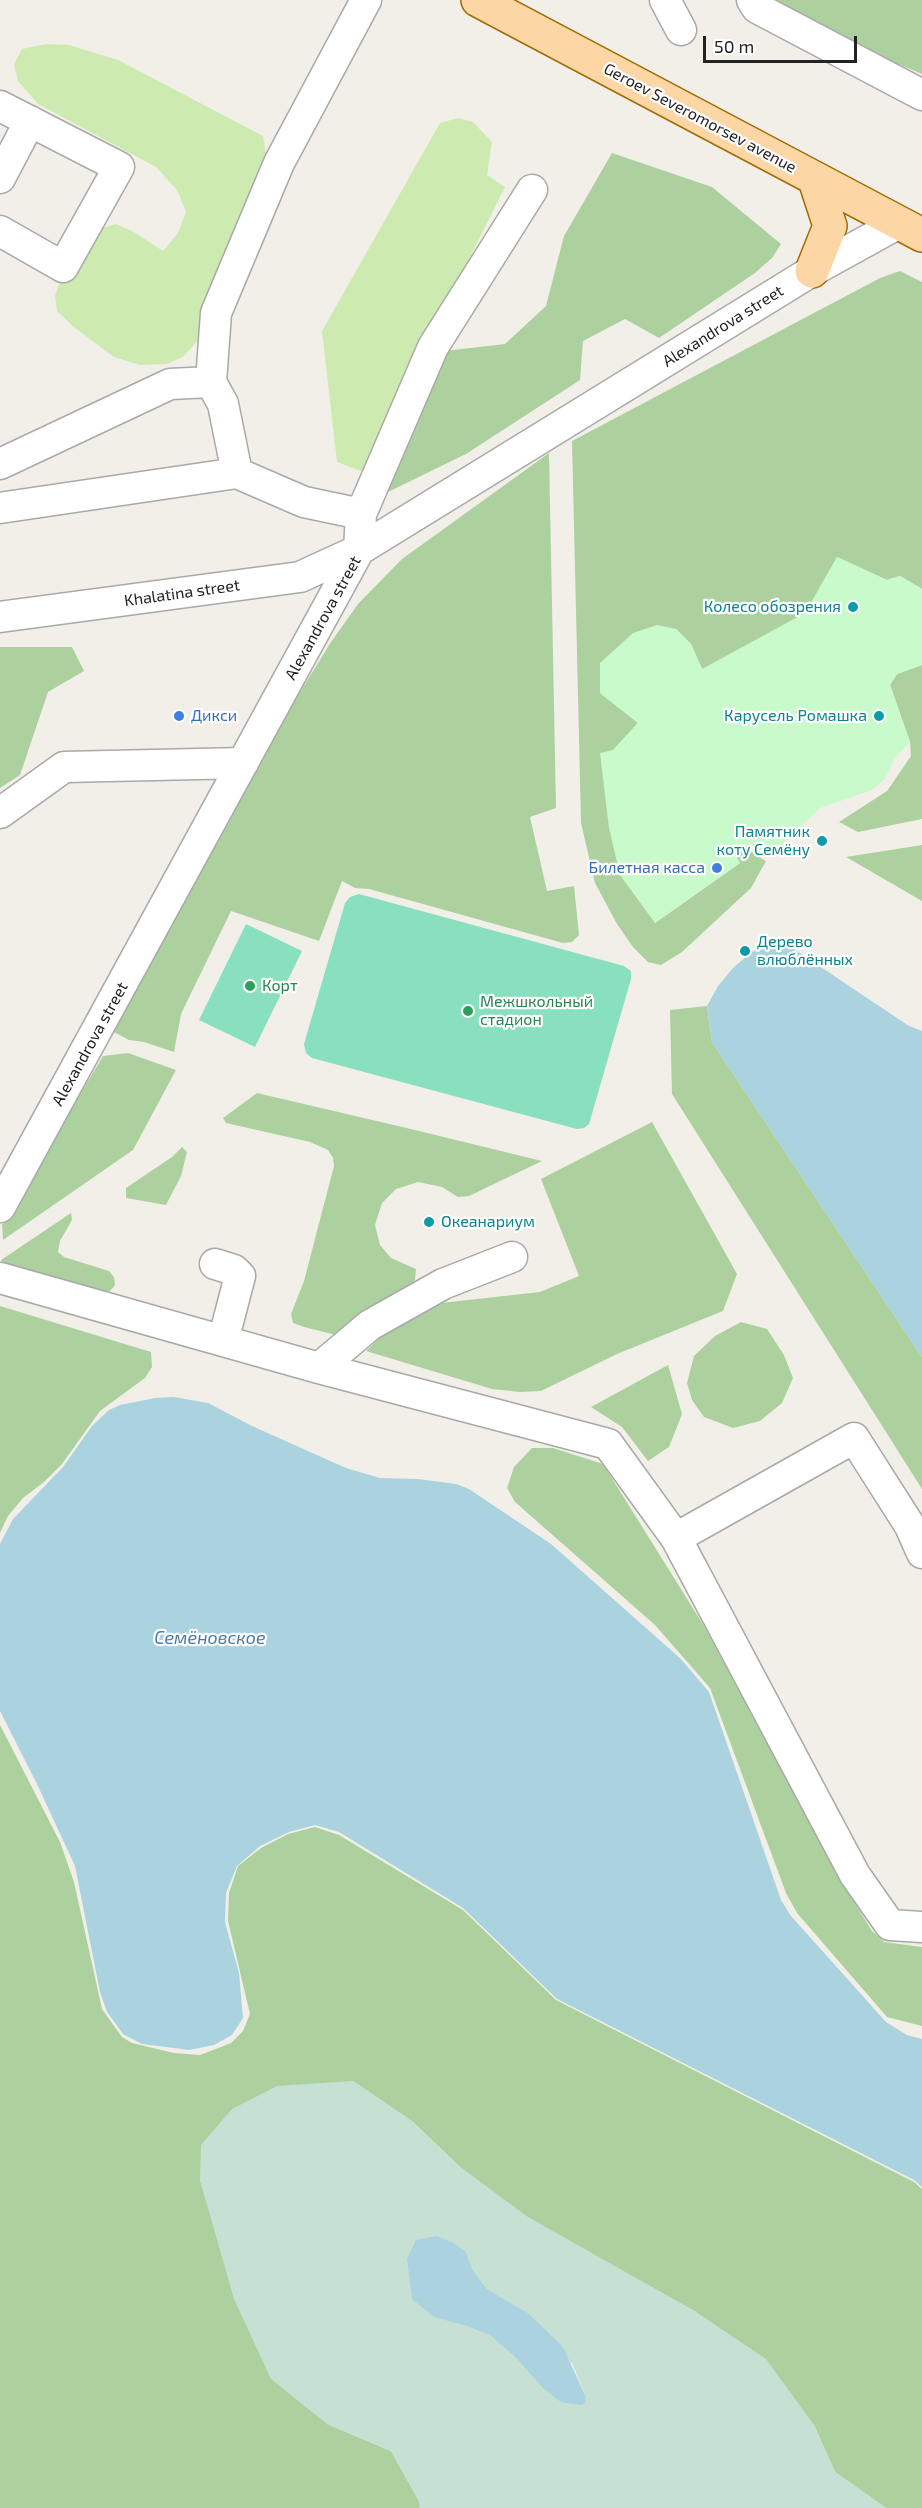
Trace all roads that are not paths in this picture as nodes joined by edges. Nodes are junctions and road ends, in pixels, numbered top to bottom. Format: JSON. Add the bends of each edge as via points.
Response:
{"nodes":[{"id":1,"x":366,"y":0,"type":"edge"},
{"id":2,"x":478,"y":0,"type":"edge"},
{"id":3,"x":665,"y":0,"type":"edge"},
{"id":4,"x":752,"y":0,"type":"edge"},
{"id":5,"x":681,"y":30,"type":"dead end"},
{"id":6,"x":922,"y":95,"type":"edge"},
{"id":7,"x":0,"y":106,"type":"edge"},
{"id":8,"x":30,"y":121,"type":"junction"},
{"id":9,"x":0,"y":178,"type":"edge"},
{"id":10,"x":815,"y":180,"type":"junction"},
{"id":11,"x":532,"y":190,"type":"dead end"},
{"id":12,"x":910,"y":229,"type":"edge"},
{"id":13,"x":0,"y":231,"type":"edge"},
{"id":14,"x":812,"y":271,"type":"junction"},
{"id":15,"x":211,"y":382,"type":"junction"},
{"id":16,"x":0,"y":464,"type":"edge"},
{"id":17,"x":237,"y":473,"type":"junction"},
{"id":18,"x":0,"y":508,"type":"edge"},
{"id":19,"x":361,"y":514,"type":"junction"},
{"id":20,"x":359,"y":550,"type":"junction"},
{"id":21,"x":0,"y":617,"type":"edge"},
{"id":22,"x":243,"y":763,"type":"junction"},
{"id":23,"x":0,"y":813,"type":"edge"},
{"id":24,"x":0,"y":1207,"type":"edge"},
{"id":25,"x":512,"y":1257,"type":"dead end"},
{"id":26,"x":215,"y":1264,"type":"dead end"},
{"id":27,"x":0,"y":1278,"type":"edge"},
{"id":28,"x":223,"y":1341,"type":"junction"},
{"id":29,"x":319,"y":1368,"type":"junction"},
{"id":30,"x":676,"y":1538,"type":"junction"},
{"id":31,"x":922,"y":1553,"type":"edge"},
{"id":32,"x":922,"y":1926,"type":"edge"}],
"edges":[{"from":1,"to":15,"type":"street","via":[[279,162],[216,313]]},
{"from":2,"to":10,"type":"main road","name":"Geroev Severomorsev avenue"},
{"from":3,"to":5,"type":"street"},
{"from":4,"to":6,"type":"street","via":[[758,8]]},
{"from":7,"to":8,"type":"street"},
{"from":8,"to":9,"type":"street"},
{"from":8,"to":13,"type":"street","via":[[119,167],[63,267]]},
{"from":10,"to":12,"type":"main road","name":"Geroev Severomorsev avenue"},
{"from":10,"to":14,"type":"main road","via":[[830,226]]},
{"from":11,"to":19,"type":"street","via":[[433,346]]},
{"from":12,"to":14,"type":"street","name":"Alexandrova street"},
{"from":14,"to":20,"type":"street","name":"Alexandrova street"},
{"from":15,"to":16,"type":"street","via":[[170,384]]},
{"from":15,"to":17,"type":"street","via":[[223,404]]},
{"from":17,"to":18,"type":"street"},
{"from":17,"to":19,"type":"street","via":[[304,502]]},
{"from":19,"to":20,"type":"street"},
{"from":20,"to":21,"type":"street","name":"Khalatina street","via":[[300,577]]},
{"from":20,"to":22,"type":"street","name":"Alexandrova street"},
{"from":22,"to":23,"type":"street","via":[[64,767]]},
{"from":22,"to":24,"type":"street","name":"Alexandrova street"},
{"from":25,"to":29,"type":"street","via":[[443,1284],[370,1325]]},
{"from":26,"to":28,"type":"street","via":[[240,1276]]},
{"from":27,"to":28,"type":"street"},
{"from":28,"to":29,"type":"street"},
{"from":29,"to":30,"type":"street","via":[[609,1444]]},
{"from":30,"to":31,"type":"street","via":[[854,1438],[910,1526]]},
{"from":30,"to":32,"type":"street","via":[[855,1875],[890,1925]]}]}
